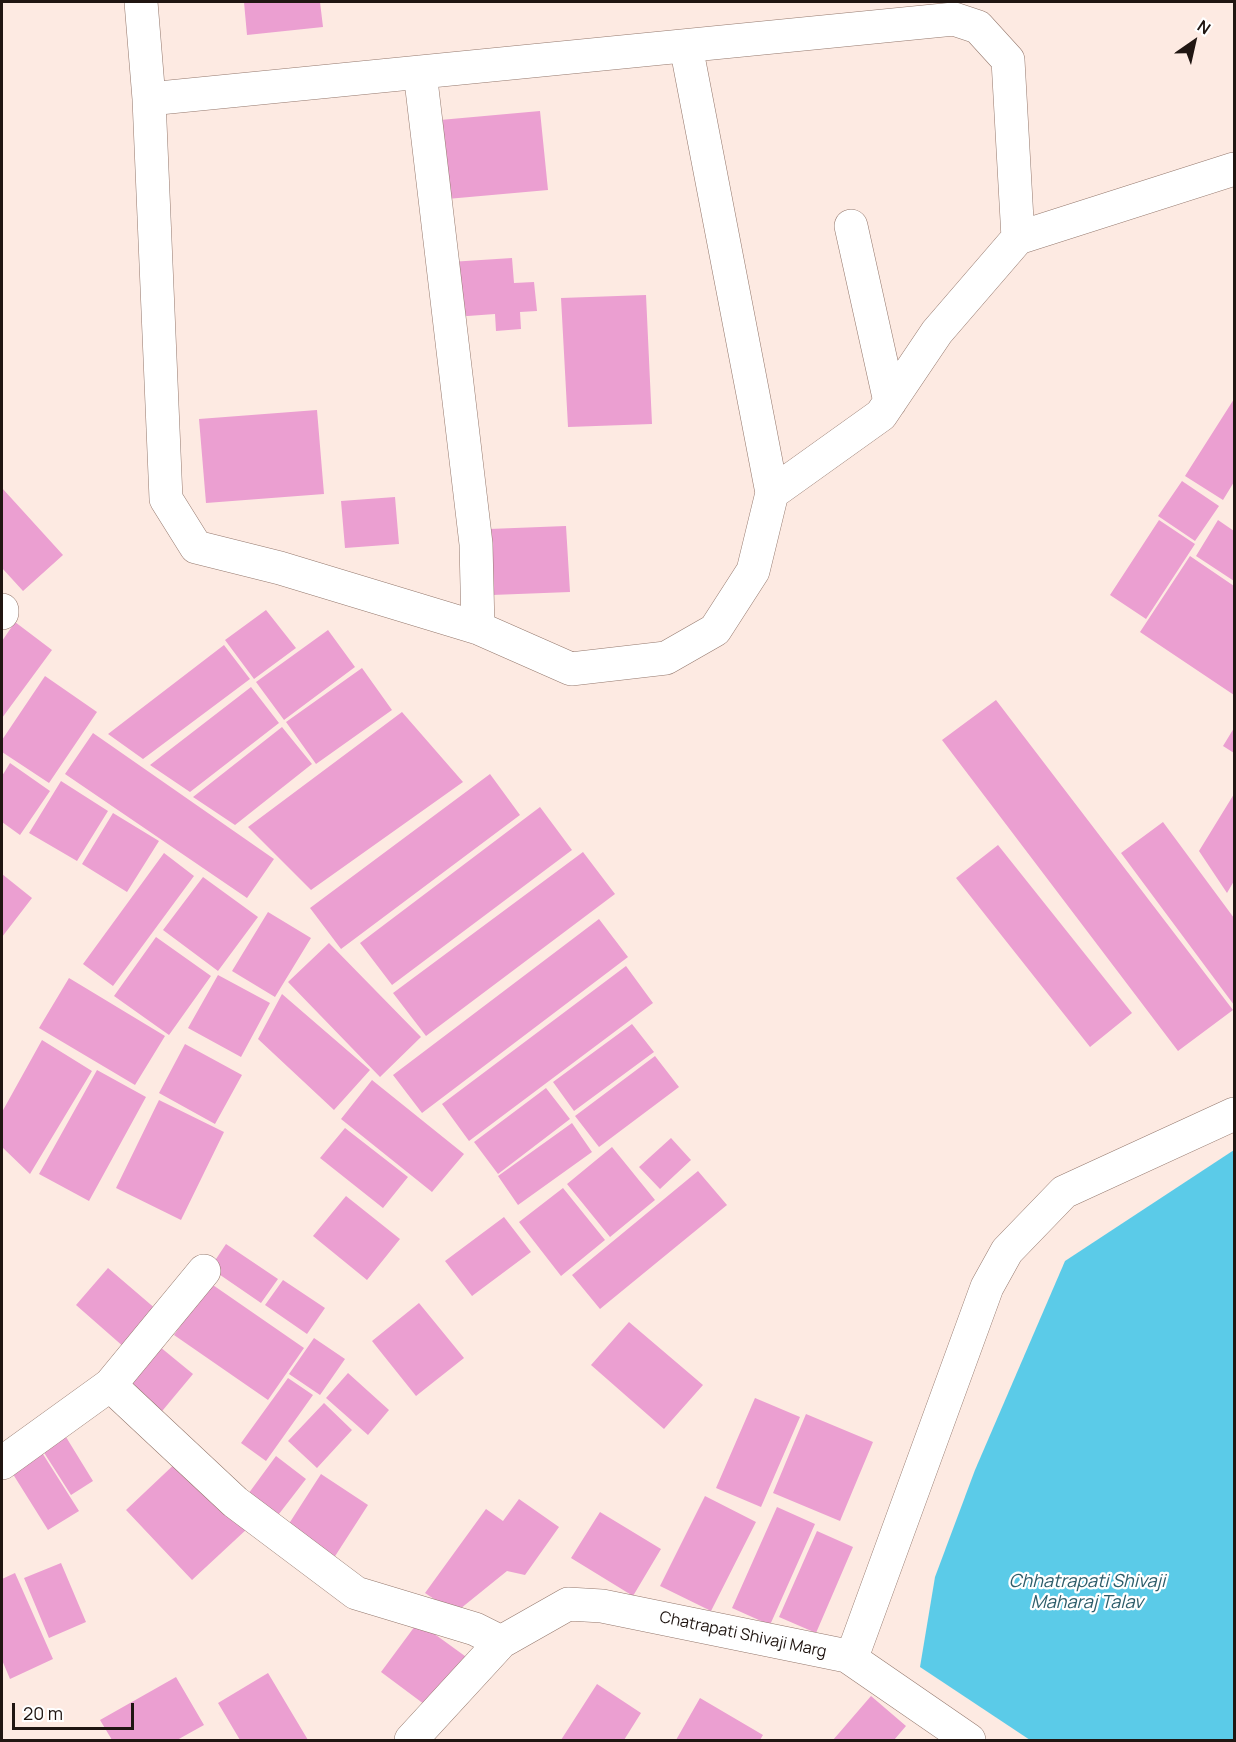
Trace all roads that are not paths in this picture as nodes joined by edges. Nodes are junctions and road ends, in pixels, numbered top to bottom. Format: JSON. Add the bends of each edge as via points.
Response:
{"nodes":[{"id":1,"x":141,"y":2,"type":"edge"},
{"id":2,"x":686,"y":46,"type":"junction"},
{"id":3,"x":420,"y":72,"type":"junction"},
{"id":4,"x":149,"y":99,"type":"junction"},
{"id":5,"x":1234,"y":169,"type":"edge"},
{"id":6,"x":851,"y":226,"type":"dead end"},
{"id":7,"x":1018,"y":238,"type":"junction"},
{"id":8,"x":890,"y":402,"type":"junction"},
{"id":9,"x":772,"y":493,"type":"junction"},
{"id":10,"x":478,"y":628,"type":"junction"},
{"id":11,"x":1234,"y":1114,"type":"edge"},
{"id":12,"x":204,"y":1271,"type":"dead end"},
{"id":13,"x":110,"y":1385,"type":"junction"},
{"id":14,"x":2,"y":1463,"type":"edge"},
{"id":15,"x":501,"y":1642,"type":"junction"},
{"id":16,"x":847,"y":1656,"type":"junction"},
{"id":17,"x":411,"y":1740,"type":"edge"},
{"id":18,"x":969,"y":1740,"type":"edge"}],
"edges":[{"from":1,"to":4,"type":"street"},
{"from":2,"to":3,"type":"street"},
{"from":2,"to":7,"type":"street","via":[[954,19],[978,27],[1008,60]]},
{"from":2,"to":9,"type":"street"},
{"from":3,"to":4,"type":"street"},
{"from":3,"to":10,"type":"street","via":[[476,544]]},
{"from":4,"to":10,"type":"street","via":[[166,499],[196,547],[280,568]]},
{"from":5,"to":7,"type":"street"},
{"from":6,"to":8,"type":"street"},
{"from":7,"to":8,"type":"street","via":[[937,332]]},
{"from":8,"to":9,"type":"street","via":[[881,415]]},
{"from":9,"to":10,"type":"street","via":[[753,571],[715,630],[666,658],[571,669]]},
{"from":11,"to":16,"type":"street","via":[[1064,1192],[1007,1251],[987,1287],[860,1636]]},
{"from":12,"to":13,"type":"street"},
{"from":13,"to":14,"type":"street"},
{"from":13,"to":15,"type":"street","via":[[235,1502],[356,1593],[474,1629]]},
{"from":15,"to":16,"type":"street","name":"Chatrapati Shivaji Marg","via":[[568,1604],[602,1606]]},
{"from":15,"to":17,"type":"street","name":"Chatrapati Shivaji Marg"},
{"from":16,"to":18,"type":"street","name":"Chatrapati Shivaji Marg"}]}
